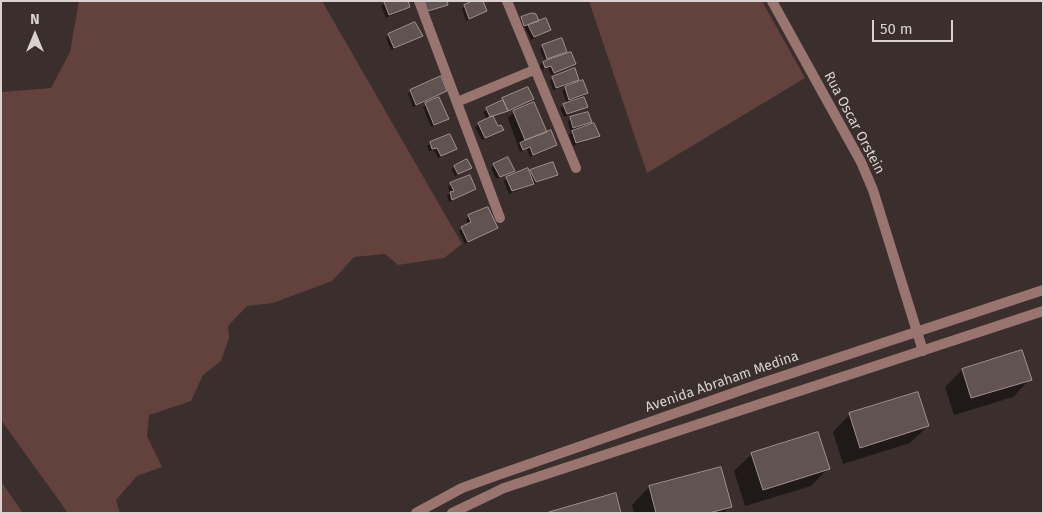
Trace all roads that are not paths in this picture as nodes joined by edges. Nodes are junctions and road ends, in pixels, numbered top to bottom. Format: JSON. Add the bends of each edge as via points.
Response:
{"nodes":[{"id":1,"x":419,"y":1,"type":"edge"},
{"id":2,"x":507,"y":1,"type":"edge"},
{"id":3,"x":772,"y":1,"type":"edge"},
{"id":4,"x":534,"y":70,"type":"junction"},
{"id":5,"x":457,"y":102,"type":"junction"},
{"id":6,"x":576,"y":168,"type":"dead end"},
{"id":7,"x":500,"y":218,"type":"dead end"},
{"id":8,"x":1043,"y":290,"type":"edge"},
{"id":9,"x":1043,"y":311,"type":"edge"},
{"id":10,"x":918,"y":332,"type":"junction"},
{"id":11,"x":923,"y":350,"type":"junction"},
{"id":12,"x":602,"y":438,"type":"junction"},
{"id":13,"x":580,"y":446,"type":"junction"},
{"id":14,"x":607,"y":455,"type":"junction"},
{"id":15,"x":584,"y":462,"type":"junction"},
{"id":16,"x":416,"y":513,"type":"edge"},
{"id":17,"x":452,"y":513,"type":"edge"}],
"edges":[{"from":1,"to":5,"type":"street"},
{"from":2,"to":4,"type":"street"},
{"from":3,"to":10,"type":"street","name":"Rua Oscar Orstein","via":[[861,162]]},
{"from":4,"to":5,"type":"street"},
{"from":4,"to":6,"type":"street"},
{"from":5,"to":7,"type":"street"},
{"from":8,"to":10,"type":"street","name":"Avenida Abraham Medina"},
{"from":9,"to":11,"type":"street"},
{"from":10,"to":11,"type":"street","name":"Rua Oscar Orstein"},
{"from":10,"to":12,"type":"street","name":"Avenida Abraham Medina"},
{"from":11,"to":14,"type":"street"},
{"from":12,"to":13,"type":"street","name":"Avenida Abraham Medina"},
{"from":12,"to":14,"type":"street","via":[[599,447]]},
{"from":13,"to":15,"type":"street","via":[[585,447],[588,454]]},
{"from":13,"to":16,"type":"street","name":"Avenida Abraham Medina","via":[[462,488]]},
{"from":14,"to":15,"type":"street"},
{"from":15,"to":17,"type":"street","via":[[504,488]]}]}
